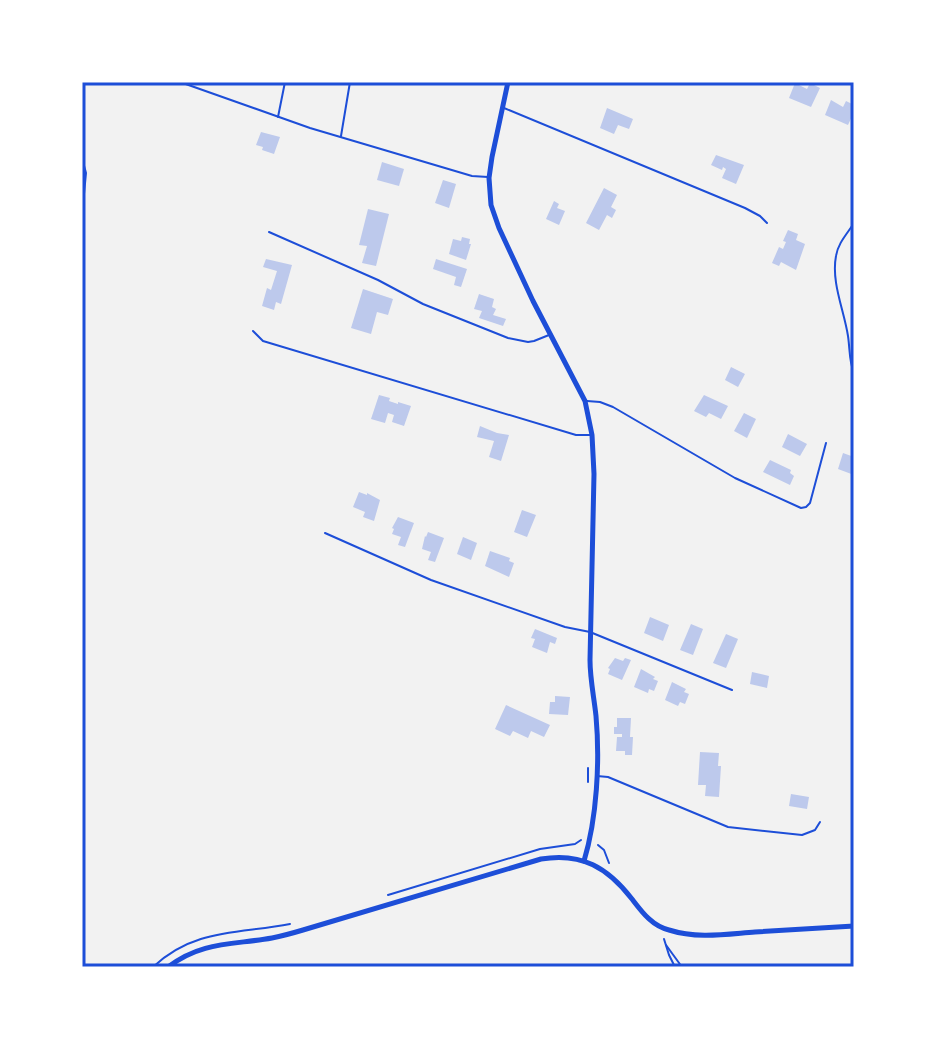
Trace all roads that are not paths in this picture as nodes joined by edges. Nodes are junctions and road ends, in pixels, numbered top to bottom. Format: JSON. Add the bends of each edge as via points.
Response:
{"nodes":[{"id":1,"x":180,"y":82,"type":"edge"},
{"id":2,"x":285,"y":82,"type":"edge"},
{"id":3,"x":350,"y":82,"type":"edge"},
{"id":4,"x":508,"y":82,"type":"edge"},
{"id":5,"x":503,"y":108,"type":"junction"},
{"id":6,"x":277,"y":118,"type":"junction"},
{"id":7,"x":341,"y":138,"type":"junction"},
{"id":8,"x":489,"y":178,"type":"junction"},
{"id":9,"x":767,"y":223,"type":"dead end"},
{"id":10,"x":854,"y":223,"type":"edge"},
{"id":11,"x":269,"y":232,"type":"dead end"},
{"id":12,"x":253,"y":331,"type":"dead end"},
{"id":13,"x":550,"y":335,"type":"junction"},
{"id":14,"x":854,"y":373,"type":"edge"},
{"id":15,"x":585,"y":401,"type":"junction"},
{"id":16,"x":592,"y":435,"type":"junction"},
{"id":17,"x":826,"y":443,"type":"dead end"},
{"id":18,"x":325,"y":533,"type":"dead end"},
{"id":19,"x":590,"y":632,"type":"junction"},
{"id":20,"x":732,"y":690,"type":"dead end"},
{"id":21,"x":596,"y":776,"type":"junction"},
{"id":22,"x":820,"y":822,"type":"dead end"},
{"id":23,"x":584,"y":861,"type":"junction"},
{"id":24,"x":854,"y":926,"type":"edge"},
{"id":25,"x":168,"y":967,"type":"edge"}],
"edges":[{"from":1,"to":6,"type":"lane"},
{"from":2,"to":6,"type":"lane"},
{"from":3,"to":7,"type":"lane"},
{"from":4,"to":5,"type":"street"},
{"from":5,"to":8,"type":"street"},
{"from":5,"to":9,"type":"lane","via":[[745,208]]},
{"from":6,"to":7,"type":"lane"},
{"from":7,"to":8,"type":"lane"},
{"from":8,"to":13,"type":"street","via":[[499,228]]},
{"from":10,"to":14,"type":"lane","via":[[835,262]]},
{"from":11,"to":13,"type":"lane","via":[[508,338],[528,342]]},
{"from":12,"to":16,"type":"lane","via":[[263,341],[576,435]]},
{"from":13,"to":15,"type":"street"},
{"from":15,"to":16,"type":"street"},
{"from":15,"to":17,"type":"lane","via":[[613,407],[735,478],[801,508],[810,503]]},
{"from":16,"to":19,"type":"street"},
{"from":18,"to":19,"type":"lane","via":[[431,580]]},
{"from":19,"to":20,"type":"lane"},
{"from":19,"to":21,"type":"street"},
{"from":21,"to":22,"type":"lane","via":[[728,827],[802,835]]},
{"from":21,"to":23,"type":"street"},
{"from":23,"to":24,"type":"street","via":[[616,880],[663,929],[677,933]]},
{"from":23,"to":25,"type":"street","via":[[541,859],[303,930],[206,947]]}]}
